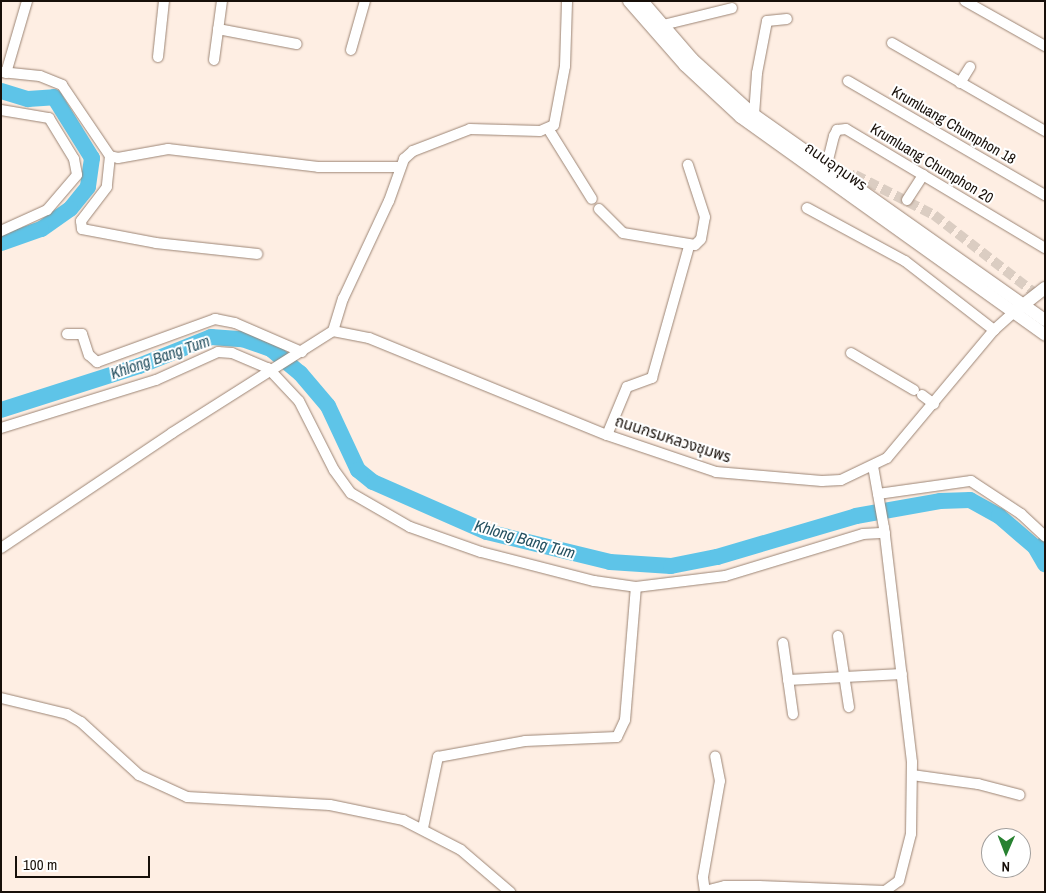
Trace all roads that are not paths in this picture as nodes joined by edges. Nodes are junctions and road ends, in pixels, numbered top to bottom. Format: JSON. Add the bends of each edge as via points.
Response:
{"nodes":[{"id":1,"x":27,"y":1,"type":"edge"},
{"id":2,"x":164,"y":1,"type":"edge"},
{"id":3,"x":222,"y":1,"type":"edge"},
{"id":4,"x":365,"y":1,"type":"edge"},
{"id":5,"x":567,"y":1,"type":"edge"},
{"id":6,"x":629,"y":1,"type":"edge"},
{"id":7,"x":642,"y":1,"type":"edge"},
{"id":8,"x":971,"y":3,"type":"edge"},
{"id":9,"x":732,"y":8,"type":"dead end"},
{"id":10,"x":787,"y":19,"type":"dead end"},
{"id":11,"x":663,"y":25,"type":"junction"},
{"id":12,"x":218,"y":29,"type":"junction"},
{"id":13,"x":892,"y":43,"type":"dead end"},
{"id":14,"x":297,"y":44,"type":"dead end"},
{"id":15,"x":1045,"y":46,"type":"edge"},
{"id":16,"x":351,"y":50,"type":"dead end"},
{"id":17,"x":158,"y":56,"type":"dead end"},
{"id":18,"x":214,"y":60,"type":"dead end"},
{"id":19,"x":970,"y":67,"type":"dead end"},
{"id":20,"x":4,"y":73,"type":"edge"},
{"id":21,"x":848,"y":81,"type":"dead end"},
{"id":22,"x":960,"y":82,"type":"junction"},
{"id":23,"x":1,"y":110,"type":"edge"},
{"id":24,"x":754,"y":115,"type":"junction"},
{"id":25,"x":550,"y":130,"type":"junction"},
{"id":26,"x":1045,"y":131,"type":"edge"},
{"id":27,"x":110,"y":156,"type":"junction"},
{"id":28,"x":688,"y":165,"type":"dead end"},
{"id":29,"x":398,"y":167,"type":"junction"},
{"id":30,"x":826,"y":168,"type":"junction"},
{"id":31,"x":923,"y":175,"type":"junction"},
{"id":32,"x":1045,"y":195,"type":"edge"},
{"id":33,"x":592,"y":199,"type":"dead end"},
{"id":34,"x":908,"y":200,"type":"dead end"},
{"id":35,"x":806,"y":208,"type":"dead end"},
{"id":36,"x":599,"y":209,"type":"dead end"},
{"id":37,"x":1,"y":231,"type":"edge"},
{"id":38,"x":689,"y":246,"type":"junction"},
{"id":39,"x":1045,"y":248,"type":"edge"},
{"id":40,"x":257,"y":254,"type":"dead end"},
{"id":41,"x":1045,"y":288,"type":"edge"},
{"id":42,"x":1019,"y":308,"type":"junction"},
{"id":43,"x":1045,"y":320,"type":"edge"},
{"id":44,"x":994,"y":330,"type":"junction"},
{"id":45,"x":333,"y":331,"type":"junction"},
{"id":46,"x":67,"y":334,"type":"dead end"},
{"id":47,"x":1045,"y":335,"type":"edge"},
{"id":48,"x":851,"y":353,"type":"dead end"},
{"id":49,"x":299,"y":354,"type":"junction"},
{"id":50,"x":277,"y":369,"type":"junction"},
{"id":51,"x":934,"y":404,"type":"junction"},
{"id":52,"x":1,"y":428,"type":"edge"},
{"id":53,"x":607,"y":435,"type":"junction"},
{"id":54,"x":873,"y":466,"type":"junction"},
{"id":55,"x":878,"y":495,"type":"junction"},
{"id":56,"x":884,"y":530,"type":"junction"},
{"id":57,"x":1042,"y":533,"type":"edge"},
{"id":58,"x":1,"y":548,"type":"edge"},
{"id":59,"x":636,"y":587,"type":"junction"},
{"id":60,"x":838,"y":636,"type":"dead end"},
{"id":61,"x":783,"y":643,"type":"dead end"},
{"id":62,"x":902,"y":674,"type":"junction"},
{"id":63,"x":845,"y":677,"type":"junction"},
{"id":64,"x":788,"y":680,"type":"junction"},
{"id":65,"x":1,"y":698,"type":"edge"},
{"id":66,"x":849,"y":707,"type":"dead end"},
{"id":67,"x":793,"y":714,"type":"dead end"},
{"id":68,"x":715,"y":756,"type":"dead end"},
{"id":69,"x":912,"y":776,"type":"junction"},
{"id":70,"x":1020,"y":795,"type":"dead end"},
{"id":71,"x":423,"y":828,"type":"junction"},
{"id":72,"x":510,"y":892,"type":"edge"},
{"id":73,"x":705,"y":892,"type":"edge"}],
"edges":[{"from":1,"to":20,"type":"street"},
{"from":2,"to":17,"type":"street"},
{"from":3,"to":12,"type":"street"},
{"from":4,"to":16,"type":"street"},
{"from":5,"to":25,"type":"street","via":[[565,66],[556,119]]},
{"from":6,"to":42,"type":"street","name":"ถนนอุทุมพร","via":[[685,65],[741,117]]},
{"from":7,"to":11,"type":"street","name":"ถนนอุทุมพร"},
{"from":8,"to":15,"type":"street"},
{"from":9,"to":11,"type":"street"},
{"from":10,"to":24,"type":"street","via":[[767,21],[757,73]]},
{"from":11,"to":24,"type":"street","name":"ถนนอุทุมพร","via":[[692,59]]},
{"from":12,"to":14,"type":"street"},
{"from":12,"to":18,"type":"street"},
{"from":13,"to":22,"type":"street"},
{"from":19,"to":22,"type":"street"},
{"from":20,"to":27,"type":"street","via":[[40,76],[62,85]]},
{"from":21,"to":32,"type":"street","name":"Krumluang Chumphon 18"},
{"from":22,"to":26,"type":"street"},
{"from":23,"to":37,"type":"street","via":[[49,118],[74,158],[77,175],[47,210]]},
{"from":24,"to":30,"type":"street","name":"ถนนอุทุมพร"},
{"from":25,"to":29,"type":"street","via":[[470,129],[413,151]]},
{"from":25,"to":33,"type":"street"},
{"from":27,"to":29,"type":"street","via":[[118,158],[168,149],[318,167]]},
{"from":27,"to":40,"type":"street","via":[[107,187],[82,221],[82,229],[156,243]]},
{"from":28,"to":38,"type":"street","via":[[705,218],[701,239]]},
{"from":29,"to":45,"type":"street","via":[[389,201],[345,294]]},
{"from":30,"to":31,"type":"street","name":"Krumluang Chumphon 20","via":[[834,136],[841,128]]},
{"from":30,"to":42,"type":"street","name":"ถนนอุทุมพร"},
{"from":31,"to":34,"type":"street"},
{"from":31,"to":39,"type":"street","name":"Krumluang Chumphon 20"},
{"from":35,"to":44,"type":"street","via":[[905,261]]},
{"from":36,"to":38,"type":"street","via":[[623,232]]},
{"from":38,"to":53,"type":"street","via":[[652,378],[627,387]]},
{"from":41,"to":42,"type":"street","name":"ถนนกรมหลวงชุมพร"},
{"from":42,"to":43,"type":"street","name":"ถนนอุทุมพร"},
{"from":42,"to":44,"type":"street","name":"ถนนกรมหลวงชุมพร"},
{"from":42,"to":47,"type":"street","name":"ถนนอุทุมพร"},
{"from":44,"to":51,"type":"street","name":"ถนนกรมหลวงชุมพร"},
{"from":45,"to":49,"type":"street"},
{"from":45,"to":53,"type":"street","name":"ถนนกรมหลวงชุมพร","via":[[370,338]]},
{"from":46,"to":49,"type":"street","via":[[82,334],[89,355],[97,362],[215,319],[235,323]]},
{"from":48,"to":51,"type":"street"},
{"from":49,"to":50,"type":"street"},
{"from":50,"to":52,"type":"street","via":[[218,352],[156,380]]},
{"from":50,"to":58,"type":"street","via":[[172,433]]},
{"from":50,"to":59,"type":"street","via":[[304,408],[334,470],[351,493],[410,527],[481,552],[594,581]]},
{"from":51,"to":54,"type":"street","name":"ถนนกรมหลวงชุมพร","via":[[887,458]]},
{"from":53,"to":54,"type":"street","name":"ถนนกรมหลวงชุมพร","via":[[716,472],[755,478],[841,480]]},
{"from":54,"to":55,"type":"street"},
{"from":55,"to":56,"type":"street"},
{"from":55,"to":57,"type":"street","via":[[971,481],[1021,514]]},
{"from":56,"to":59,"type":"street","via":[[725,576]]},
{"from":56,"to":62,"type":"street"},
{"from":59,"to":71,"type":"street","via":[[625,720],[617,737],[525,741],[438,757]]},
{"from":60,"to":63,"type":"street"},
{"from":61,"to":64,"type":"street"},
{"from":62,"to":63,"type":"street"},
{"from":62,"to":69,"type":"street"},
{"from":63,"to":64,"type":"street"},
{"from":63,"to":66,"type":"street"},
{"from":64,"to":67,"type":"street"},
{"from":65,"to":71,"type":"street","via":[[74,718],[139,774],[187,797],[330,805],[403,820]]},
{"from":68,"to":73,"type":"street","via":[[720,781],[703,877]]},
{"from":69,"to":70,"type":"street","via":[[978,784]]},
{"from":69,"to":73,"type":"street","via":[[911,834],[903,869],[893,888],[862,891],[725,886]]},
{"from":71,"to":72,"type":"street","via":[[460,850]]}]}
